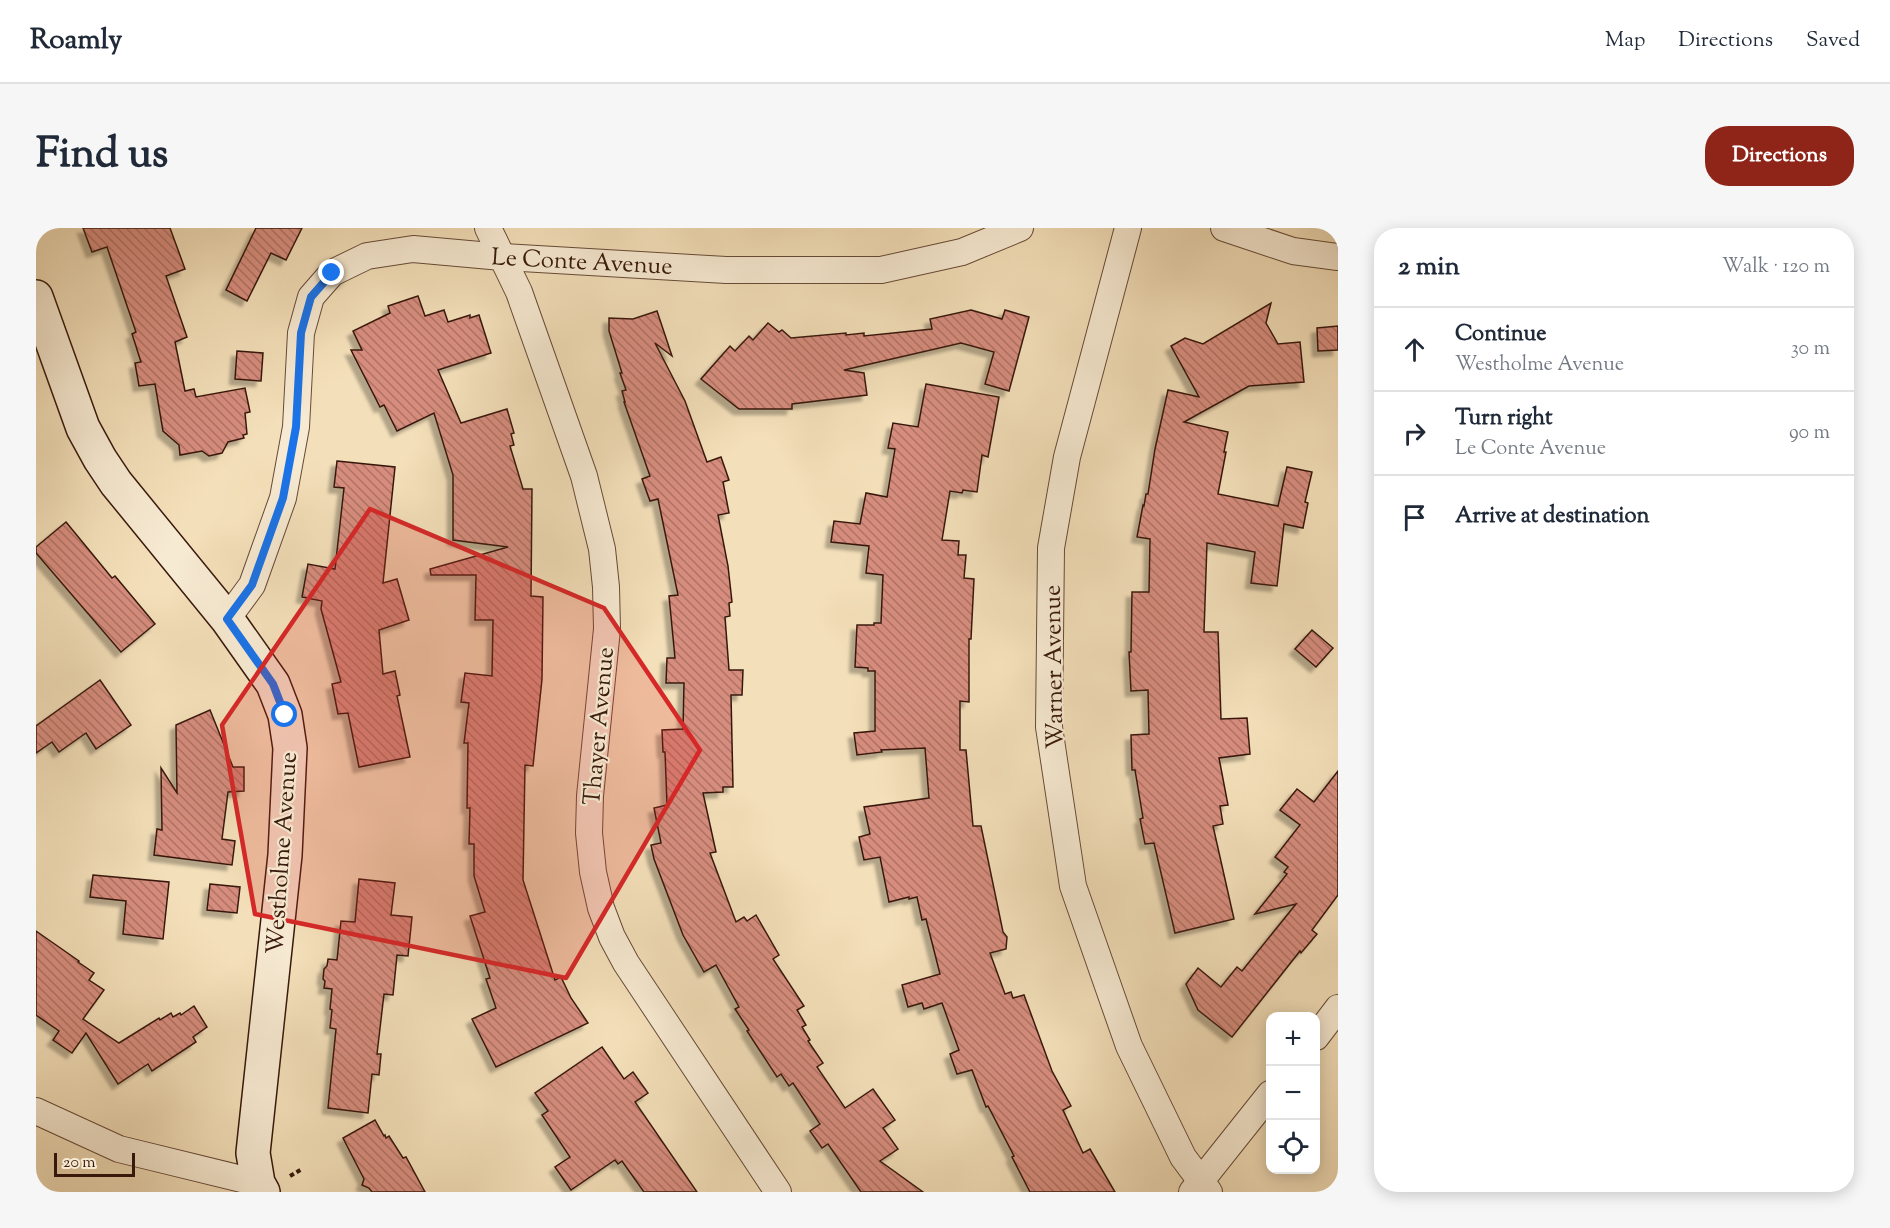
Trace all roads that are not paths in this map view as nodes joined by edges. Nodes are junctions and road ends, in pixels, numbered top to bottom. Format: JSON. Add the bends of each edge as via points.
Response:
{"nodes":[{"id":1,"x":488,"y":228,"type":"edge"},
{"id":2,"x":1020,"y":228,"type":"edge"},
{"id":3,"x":1128,"y":228,"type":"edge"},
{"id":4,"x":1224,"y":228,"type":"edge"},
{"id":5,"x":1338,"y":257,"type":"edge"},
{"id":6,"x":502,"y":258,"type":"junction"},
{"id":7,"x":36,"y":297,"type":"edge"},
{"id":8,"x":227,"y":619,"type":"junction"},
{"id":9,"x":1338,"y":1008,"type":"edge"},
{"id":10,"x":1320,"y":1032,"type":"edge"},
{"id":11,"x":1266,"y":1100,"type":"edge"},
{"id":12,"x":36,"y":1111,"type":"edge"},
{"id":13,"x":262,"y":1186,"type":"edge"},
{"id":14,"x":1201,"y":1189,"type":"edge"},
{"id":15,"x":778,"y":1192,"type":"edge"}],
"edges":[{"from":1,"to":6,"type":"street","name":"Thayer Avenue"},
{"from":2,"to":6,"type":"street","name":"Le Conte Avenue","via":[[962,252],[881,270],[726,270]]},
{"from":3,"to":14,"type":"street","name":"Warner Avenue","via":[[1067,458],[1051,548],[1049,727],[1073,886],[1129,1046]]},
{"from":4,"to":5,"type":"street","via":[[1293,251]]},
{"from":6,"to":8,"type":"street","name":"Le Conte Avenue","via":[[413,249],[368,256],[332,273],[311,297],[301,333],[296,427],[283,498],[252,585]]},
{"from":6,"to":15,"type":"street","name":"Thayer Avenue","via":[[519,292],[584,476],[602,549],[607,629],[589,833],[601,908],[626,963]]},
{"from":7,"to":8,"type":"street","name":"Westholme Avenue","via":[[83,428],[100,459]]},
{"from":8,"to":13,"type":"street","name":"Westholme Avenue","via":[[273,684],[285,715],[290,748],[285,855],[253,1153]]},
{"from":9,"to":10,"type":"street"},
{"from":11,"to":14,"type":"street"},
{"from":12,"to":13,"type":"street","via":[[119,1149]]}]}
